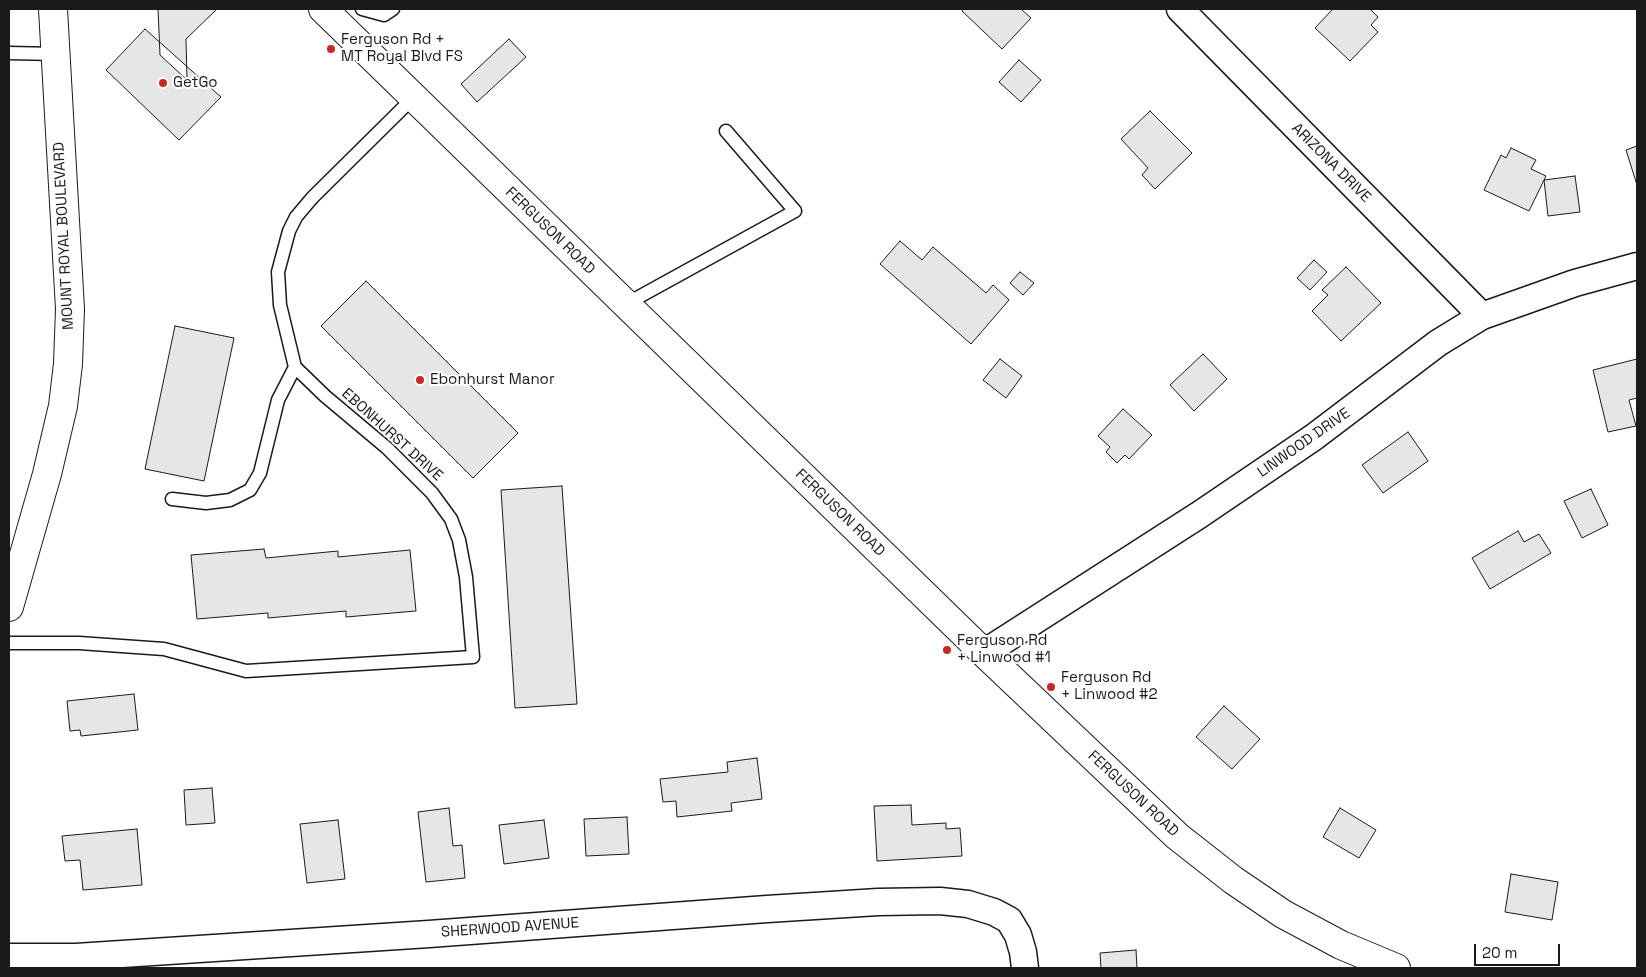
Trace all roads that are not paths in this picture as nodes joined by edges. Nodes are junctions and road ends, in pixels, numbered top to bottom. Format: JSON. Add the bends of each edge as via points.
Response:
{"nodes":[{"id":1,"x":53,"y":9,"type":"edge"},
{"id":2,"x":362,"y":9,"type":"edge"},
{"id":3,"x":393,"y":9,"type":"edge"},
{"id":4,"x":1180,"y":9,"type":"edge"},
{"id":5,"x":332,"y":12,"type":"edge"},
{"id":6,"x":9,"y":53,"type":"edge"},
{"id":7,"x":56,"y":54,"type":"junction"},
{"id":8,"x":414,"y":97,"type":"junction"},
{"id":9,"x":726,"y":131,"type":"dead end"},
{"id":10,"x":1637,"y":266,"type":"edge"},
{"id":11,"x":626,"y":304,"type":"junction"},
{"id":12,"x":1482,"y":316,"type":"junction"},
{"id":13,"x":295,"y":367,"type":"junction"},
{"id":14,"x":172,"y":499,"type":"dead end"},
{"id":15,"x":9,"y":607,"type":"edge"},
{"id":16,"x":9,"y":643,"type":"edge"},
{"id":17,"x":984,"y":653,"type":"junction"},
{"id":18,"x":9,"y":957,"type":"edge"},
{"id":19,"x":1025,"y":968,"type":"edge"},
{"id":20,"x":1396,"y":968,"type":"edge"}],
"edges":[{"from":1,"to":7,"type":"street","name":"MOUNT ROYAL BOULEVARD"},
{"from":2,"to":3,"type":"lane","via":[[384,15]]},
{"from":4,"to":12,"type":"street","name":"ARIZONA DRIVE"},
{"from":5,"to":8,"type":"street","name":"FERGUSON ROAD"},
{"from":6,"to":7,"type":"lane"},
{"from":7,"to":15,"type":"street","name":"MOUNT ROYAL BOULEVARD","via":[[70,309],[68,364],[46,474]]},
{"from":8,"to":11,"type":"street","name":"FERGUSON ROAD"},
{"from":8,"to":13,"type":"lane","via":[[312,198],[292,224],[278,272],[280,305]]},
{"from":9,"to":11,"type":"lane","via":[[795,211]]},
{"from":10,"to":12,"type":"street","name":"LINWOOD DRIVE","via":[[1575,283]]},
{"from":11,"to":17,"type":"street","name":"FERGUSON ROAD"},
{"from":12,"to":17,"type":"street","name":"LINWOOD DRIVE","via":[[1438,343],[1314,437],[1199,515]]},
{"from":13,"to":14,"type":"lane","via":[[278,400],[260,473],[250,490],[230,500],[206,503]]},
{"from":13,"to":16,"type":"lane","name":"EBONHURST DRIVE","via":[[387,448],[432,493],[451,519],[459,540],[466,578],[473,657],[246,671],[164,649],[79,643]]},
{"from":17,"to":20,"type":"street","name":"FERGUSON ROAD","via":[[1178,836],[1233,880],[1283,914],[1341,945]]},
{"from":18,"to":19,"type":"street","name":"SHERWOOD AVENUE","via":[[76,957],[878,902],[940,901],[968,904],[1008,920],[1018,935]]}]}
